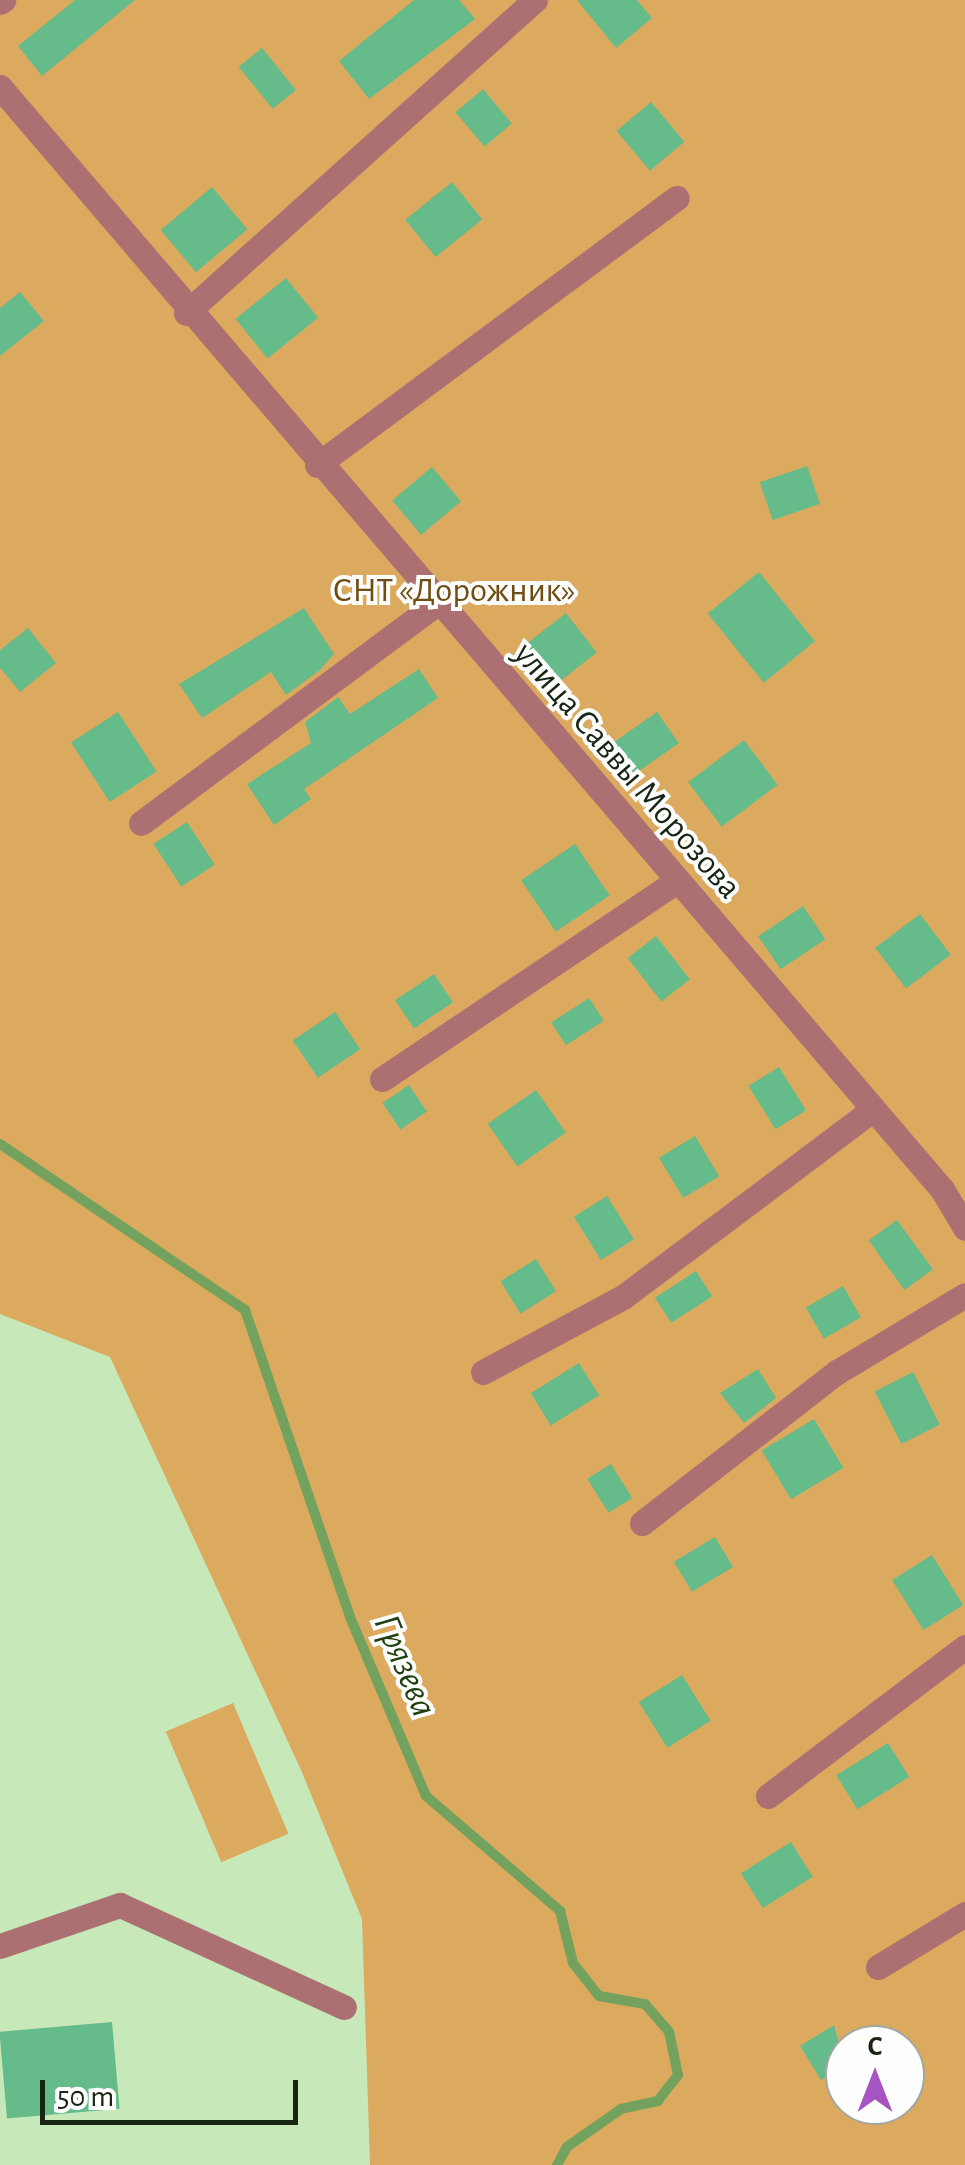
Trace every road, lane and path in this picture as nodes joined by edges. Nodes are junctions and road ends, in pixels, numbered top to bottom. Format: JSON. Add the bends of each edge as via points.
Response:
{"nodes":[{"id":1,"x":535,"y":0,"type":"edge"},
{"id":2,"x":0,"y":87,"type":"edge"},
{"id":3,"x":677,"y":198,"type":"dead end"},
{"id":4,"x":186,"y":312,"type":"junction"},
{"id":5,"x":317,"y":464,"type":"junction"},
{"id":6,"x":437,"y":603,"type":"junction"},
{"id":7,"x":141,"y":824,"type":"dead end"},
{"id":8,"x":676,"y":882,"type":"junction"},
{"id":9,"x":382,"y":1079,"type":"dead end"},
{"id":10,"x":873,"y":1109,"type":"junction"},
{"id":11,"x":965,"y":1228,"type":"edge"},
{"id":12,"x":965,"y":1294,"type":"edge"},
{"id":13,"x":484,"y":1372,"type":"dead end"},
{"id":14,"x":642,"y":1523,"type":"dead end"},
{"id":15,"x":965,"y":1647,"type":"edge"},
{"id":16,"x":768,"y":1796,"type":"dead end"},
{"id":17,"x":965,"y":1914,"type":"edge"},
{"id":18,"x":0,"y":1946,"type":"edge"},
{"id":19,"x":878,"y":1967,"type":"dead end"},
{"id":20,"x":344,"y":2007,"type":"dead end"}],
"edges":[{"from":1,"to":4,"type":"street"},
{"from":2,"to":4,"type":"street","name":"улица Саввы Морозова"},
{"from":3,"to":5,"type":"street"},
{"from":4,"to":5,"type":"street","name":"улица Саввы Морозова"},
{"from":5,"to":6,"type":"street","name":"улица Саввы Морозова"},
{"from":6,"to":7,"type":"street"},
{"from":6,"to":8,"type":"street","name":"улица Саввы Морозова"},
{"from":8,"to":9,"type":"street"},
{"from":8,"to":10,"type":"street","name":"улица Саввы Морозова"},
{"from":10,"to":11,"type":"street","name":"улица Саввы Морозова"},
{"from":10,"to":13,"type":"street","via":[[623,1297]]},
{"from":12,"to":14,"type":"street","via":[[838,1372]]},
{"from":15,"to":16,"type":"street"},
{"from":17,"to":19,"type":"street"},
{"from":18,"to":20,"type":"street","via":[[120,1905]]}]}
